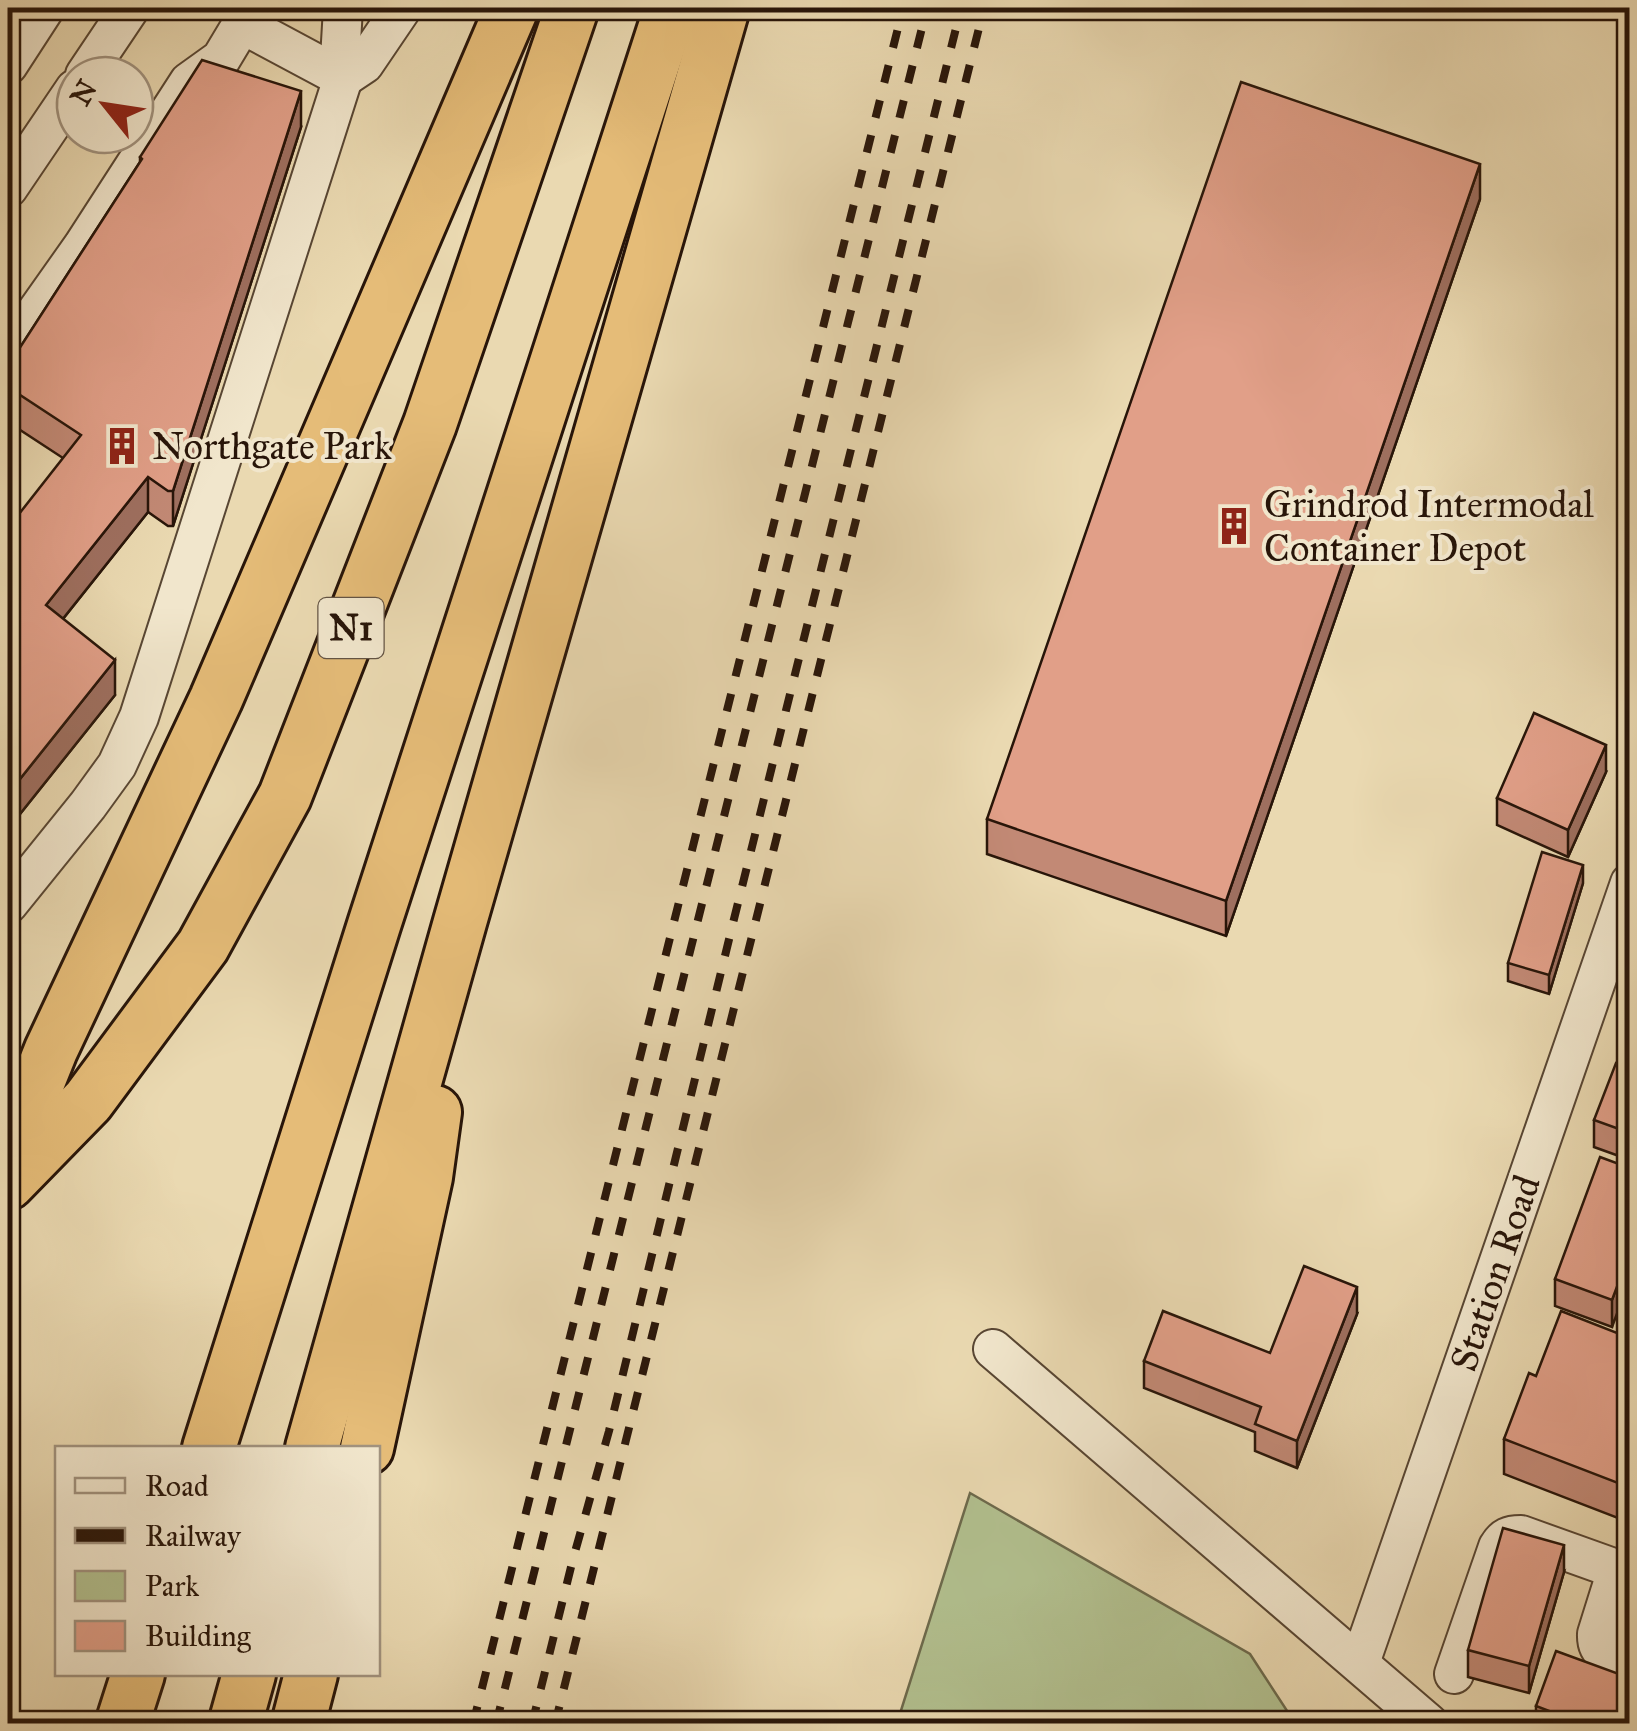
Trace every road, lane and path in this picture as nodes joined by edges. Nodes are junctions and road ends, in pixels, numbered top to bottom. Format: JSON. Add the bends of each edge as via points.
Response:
{"nodes":[{"id":1,"x":45,"y":8,"type":"edge"},
{"id":2,"x":130,"y":8,"type":"edge"},
{"id":3,"x":343,"y":8,"type":"edge"},
{"id":4,"x":402,"y":8,"type":"edge"},
{"id":5,"x":512,"y":8,"type":"edge"},
{"id":6,"x":572,"y":8,"type":"edge"},
{"id":7,"x":671,"y":8,"type":"edge"},
{"id":8,"x":723,"y":8,"type":"edge"},
{"id":9,"x":247,"y":16,"type":"edge"},
{"id":10,"x":98,"y":55,"type":"edge"},
{"id":11,"x":8,"y":65,"type":"edge"},
{"id":12,"x":343,"y":78,"type":"junction"},
{"id":13,"x":55,"y":119,"type":"edge"},
{"id":14,"x":8,"y":188,"type":"edge"},
{"id":15,"x":8,"y":352,"type":"edge"},
{"id":16,"x":1630,"y":883,"type":"edge"},
{"id":17,"x":8,"y":904,"type":"edge"},
{"id":18,"x":460,"y":922,"type":"junction"},
{"id":19,"x":8,"y":1157,"type":"edge"},
{"id":20,"x":8,"y":1183,"type":"edge"},
{"id":21,"x":994,"y":1349,"type":"dead end"},
{"id":22,"x":210,"y":1446,"type":"edge"},
{"id":23,"x":313,"y":1446,"type":"edge"},
{"id":24,"x":367,"y":1446,"type":"edge"},
{"id":25,"x":1623,"y":1572,"type":"edge"},
{"id":26,"x":1360,"y":1662,"type":"junction"},
{"id":27,"x":1630,"y":1663,"type":"edge"},
{"id":28,"x":1454,"y":1674,"type":"dead end"},
{"id":29,"x":137,"y":1676,"type":"edge"},
{"id":30,"x":248,"y":1676,"type":"edge"},
{"id":31,"x":310,"y":1676,"type":"edge"},
{"id":32,"x":122,"y":1724,"type":"edge"},
{"id":33,"x":235,"y":1724,"type":"edge"},
{"id":34,"x":298,"y":1724,"type":"edge"},
{"id":35,"x":1429,"y":1724,"type":"edge"}],
"edges":[{"from":1,"to":11,"type":"street"},
{"from":2,"to":10,"type":"street"},
{"from":3,"to":12,"type":"street"},
{"from":4,"to":12,"type":"street","via":[[364,64]]},
{"from":5,"to":19,"type":"highway","via":[[216,699],[51,1050]]},
{"from":6,"to":20,"type":"highway","number":"N1","via":[[430,424],[285,796],[204,946],[88,1101]]},
{"from":7,"to":22,"type":"highway"},
{"from":8,"to":18,"type":"highway"},
{"from":9,"to":12,"type":"street"},
{"from":9,"to":15,"type":"street","via":[[221,59],[189,82]]},
{"from":12,"to":17,"type":"street","via":[[139,717],[117,765]]},
{"from":13,"to":14,"type":"street"},
{"from":16,"to":26,"type":"street","name":"Station Road"},
{"from":18,"to":23,"type":"highway"},
{"from":18,"to":24,"type":"highway","via":[[426,1176]]},
{"from":21,"to":26,"type":"street"},
{"from":25,"to":27,"type":"street","via":[[1596,1643],[1608,1656]]},
{"from":25,"to":28,"type":"street","via":[[1521,1536],[1503,1539]]},
{"from":26,"to":35,"type":"street"},
{"from":29,"to":32,"type":"highway"},
{"from":30,"to":33,"type":"highway"},
{"from":31,"to":34,"type":"highway"}]}
